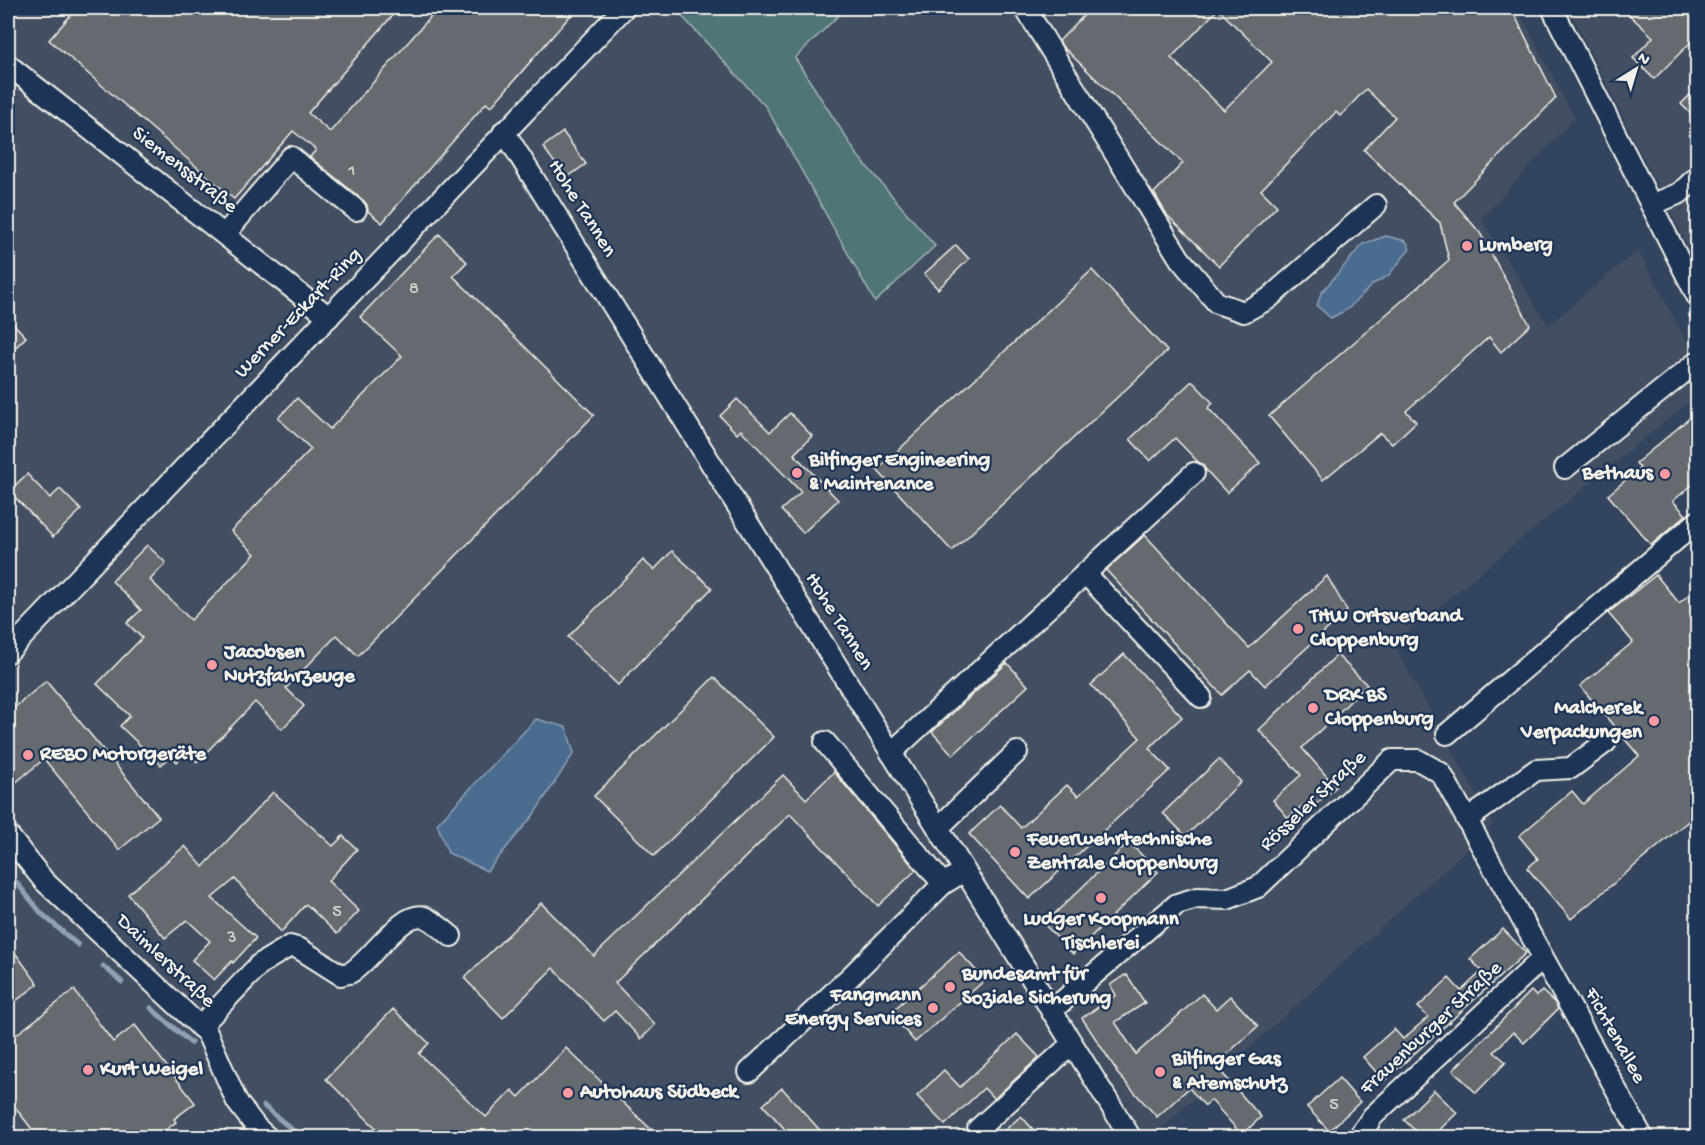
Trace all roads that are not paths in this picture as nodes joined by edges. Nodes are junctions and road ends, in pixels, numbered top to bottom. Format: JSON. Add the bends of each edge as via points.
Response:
{"nodes":[{"id":1,"x":624,"y":8,"type":"edge"},
{"id":2,"x":1025,"y":8,"type":"edge"},
{"id":3,"x":1552,"y":8,"type":"edge"},
{"id":4,"x":8,"y":65,"type":"edge"},
{"id":5,"x":504,"y":131,"type":"junction"},
{"id":6,"x":1698,"y":176,"type":"edge"},
{"id":7,"x":1376,"y":204,"type":"dead end"},
{"id":8,"x":1651,"y":205,"type":"junction"},
{"id":9,"x":356,"y":210,"type":"dead end"},
{"id":10,"x":225,"y":234,"type":"junction"},
{"id":11,"x":1698,"y":298,"type":"edge"},
{"id":12,"x":329,"y":317,"type":"junction"},
{"id":13,"x":1698,"y":361,"type":"edge"},
{"id":14,"x":1565,"y":468,"type":"dead end"},
{"id":15,"x":1194,"y":473,"type":"dead end"},
{"id":16,"x":1698,"y":521,"type":"edge"},
{"id":17,"x":1085,"y":573,"type":"junction"},
{"id":18,"x":8,"y":652,"type":"edge"},
{"id":19,"x":1201,"y":696,"type":"dead end"},
{"id":20,"x":1447,"y":734,"type":"dead end"},
{"id":21,"x":825,"y":742,"type":"dead end"},
{"id":22,"x":1606,"y":742,"type":"dead end"},
{"id":23,"x":1017,"y":752,"type":"dead end"},
{"id":24,"x":891,"y":753,"type":"junction"},
{"id":25,"x":1467,"y":820,"type":"junction"},
{"id":26,"x":938,"y":828,"type":"junction"},
{"id":27,"x":8,"y":835,"type":"edge"},
{"id":28,"x":964,"y":871,"type":"junction"},
{"id":29,"x":943,"y":884,"type":"junction"},
{"id":30,"x":451,"y":936,"type":"dead end"},
{"id":31,"x":1543,"y":958,"type":"junction"},
{"id":32,"x":1052,"y":1011,"type":"junction"},
{"id":33,"x":200,"y":1027,"type":"junction"},
{"id":34,"x":1072,"y":1044,"type":"junction"},
{"id":35,"x":749,"y":1072,"type":"dead end"},
{"id":36,"x":978,"y":1129,"type":"dead end"},
{"id":37,"x":257,"y":1134,"type":"edge"},
{"id":38,"x":1131,"y":1137,"type":"edge"},
{"id":39,"x":1358,"y":1137,"type":"edge"},
{"id":40,"x":1643,"y":1137,"type":"edge"}],
"edges":[{"from":1,"to":5,"type":"street","name":"Werner-Eckart-Ring"},
{"from":2,"to":7,"type":"street","via":[[1180,259],[1217,303],[1244,312],[1268,299]]},
{"from":3,"to":8,"type":"street"},
{"from":4,"to":10,"type":"street","name":"Siemensstraße"},
{"from":5,"to":12,"type":"street","name":"Werner-Eckart-Ring"},
{"from":5,"to":24,"type":"street","name":"Hohe Tannen"},
{"from":6,"to":8,"type":"street","via":[[1680,193]]},
{"from":8,"to":11,"type":"street"},
{"from":9,"to":10,"type":"street","via":[[291,157]]},
{"from":10,"to":12,"type":"street","name":"Siemensstraße"},
{"from":12,"to":18,"type":"street","name":"Werner-Eckart-Ring"},
{"from":13,"to":14,"type":"street"},
{"from":15,"to":17,"type":"street"},
{"from":16,"to":20,"type":"street"},
{"from":17,"to":19,"type":"street"},
{"from":17,"to":24,"type":"street"},
{"from":21,"to":29,"type":"street"},
{"from":22,"to":25,"type":"street","via":[[1571,768],[1536,770]]},
{"from":23,"to":26,"type":"street"},
{"from":24,"to":26,"type":"street","name":"Hohe Tannen"},
{"from":25,"to":31,"type":"street","name":"Rösseler Straße"},
{"from":25,"to":32,"type":"street","name":"Rösseler Straße","via":[[1441,773],[1418,760],[1392,760],[1258,887],[1227,899],[1197,898],[1177,904]]},
{"from":26,"to":28,"type":"street","name":"Hohe Tannen"},
{"from":27,"to":33,"type":"street","name":"Daimlerstraße","via":[[44,881]]},
{"from":28,"to":29,"type":"street"},
{"from":28,"to":32,"type":"street","name":"Hohe Tannen"},
{"from":29,"to":35,"type":"street"},
{"from":30,"to":33,"type":"street","via":[[425,917],[413,916],[350,973],[341,975],[290,946],[260,964]]},
{"from":31,"to":39,"type":"street","name":"Frauenburger Straße","via":[[1373,1116]]},
{"from":31,"to":40,"type":"street","name":"Fichtenallee"},
{"from":32,"to":34,"type":"street","name":"Hohe Tannen"},
{"from":33,"to":37,"type":"street","name":"Daimlerstraße","via":[[207,1033],[237,1102]]},
{"from":34,"to":36,"type":"street"},
{"from":34,"to":38,"type":"street","name":"Hohe Tannen"}]}
